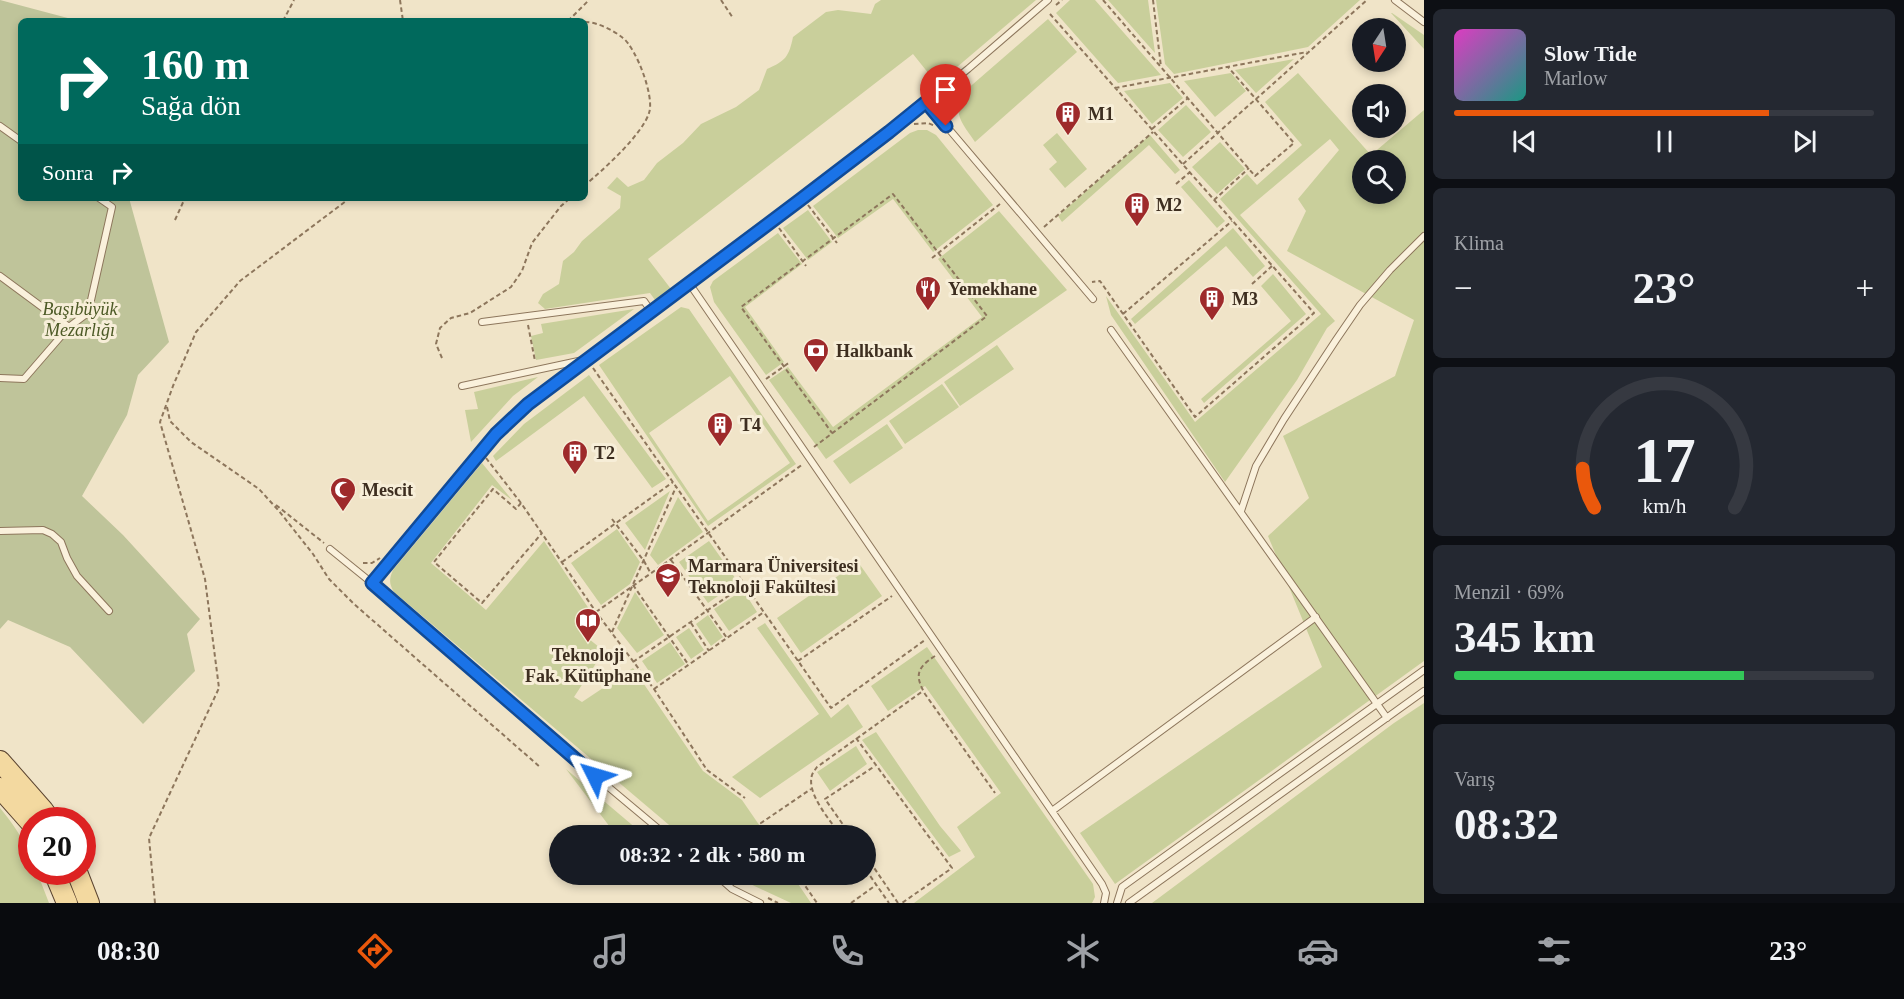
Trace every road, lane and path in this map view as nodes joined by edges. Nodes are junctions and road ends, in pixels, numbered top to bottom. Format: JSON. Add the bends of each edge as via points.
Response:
{"nodes":[{"id":1,"x":294,"y":0,"type":"edge"},
{"id":2,"x":400,"y":0,"type":"edge"},
{"id":3,"x":589,"y":0,"type":"edge"},
{"id":4,"x":721,"y":0,"type":"edge"},
{"id":5,"x":1048,"y":0,"type":"edge"},
{"id":6,"x":1062,"y":0,"type":"edge"},
{"id":7,"x":1103,"y":0,"type":"edge"},
{"id":8,"x":1154,"y":0,"type":"edge"},
{"id":9,"x":1367,"y":0,"type":"edge"},
{"id":10,"x":1395,"y":0,"type":"edge"},
{"id":11,"x":1050,"y":14,"type":"dead end"},
{"id":12,"x":1045,"y":15,"type":"dead end"},
{"id":13,"x":285,"y":18,"type":"edge"},
{"id":14,"x":403,"y":18,"type":"edge"},
{"id":15,"x":573,"y":18,"type":"edge"},
{"id":16,"x":733,"y":18,"type":"dead end"},
{"id":17,"x":588,"y":22,"type":"edge"},
{"id":18,"x":1424,"y":22,"type":"edge"},
{"id":19,"x":1309,"y":52,"type":"junction"},
{"id":20,"x":1161,"y":67,"type":"junction"},
{"id":21,"x":1228,"y":67,"type":"junction"},
{"id":22,"x":1170,"y":78,"type":"junction"},
{"id":23,"x":968,"y":82,"type":"dead end"},
{"id":24,"x":1115,"y":88,"type":"junction"},
{"id":25,"x":1188,"y":98,"type":"junction"},
{"id":26,"x":1256,"y":99,"type":"junction"},
{"id":27,"x":926,"y":102,"type":"junction"},
{"id":28,"x":952,"y":121,"type":"dead end"},
{"id":29,"x":0,"y":126,"type":"edge"},
{"id":30,"x":910,"y":126,"type":"dead end"},
{"id":31,"x":941,"y":129,"type":"dead end"},
{"id":32,"x":1153,"y":130,"type":"junction"},
{"id":33,"x":1218,"y":133,"type":"junction"},
{"id":34,"x":18,"y":139,"type":"edge"},
{"id":35,"x":1183,"y":165,"type":"junction"},
{"id":36,"x":1249,"y":168,"type":"junction"},
{"id":37,"x":1190,"y":172,"type":"junction"},
{"id":38,"x":588,"y":182,"type":"edge"},
{"id":39,"x":1176,"y":184,"type":"dead end"},
{"id":40,"x":811,"y":199,"type":"dead end"},
{"id":41,"x":1214,"y":200,"type":"junction"},
{"id":42,"x":103,"y":201,"type":"edge"},
{"id":43,"x":184,"y":201,"type":"edge"},
{"id":44,"x":346,"y":201,"type":"edge"},
{"id":45,"x":567,"y":201,"type":"edge"},
{"id":46,"x":1000,"y":204,"type":"dead end"},
{"id":47,"x":808,"y":205,"type":"dead end"},
{"id":48,"x":802,"y":207,"type":"dead end"},
{"id":49,"x":175,"y":220,"type":"dead end"},
{"id":50,"x":783,"y":221,"type":"dead end"},
{"id":51,"x":1233,"y":221,"type":"junction"},
{"id":52,"x":1038,"y":224,"type":"dead end"},
{"id":53,"x":1044,"y":226,"type":"dead end"},
{"id":54,"x":774,"y":228,"type":"dead end"},
{"id":55,"x":779,"y":228,"type":"dead end"},
{"id":56,"x":1046,"y":233,"type":"dead end"},
{"id":57,"x":1424,"y":236,"type":"edge"},
{"id":58,"x":833,"y":238,"type":"junction"},
{"id":59,"x":837,"y":243,"type":"dead end"},
{"id":60,"x":939,"y":252,"type":"junction"},
{"id":61,"x":932,"y":258,"type":"dead end"},
{"id":62,"x":802,"y":261,"type":"junction"},
{"id":63,"x":806,"y":266,"type":"dead end"},
{"id":64,"x":1273,"y":266,"type":"junction"},
{"id":65,"x":0,"y":276,"type":"edge"},
{"id":66,"x":0,"y":281,"type":"edge"},
{"id":67,"x":1092,"y":282,"type":"dead end"},
{"id":68,"x":10,"y":283,"type":"junction"},
{"id":69,"x":689,"y":283,"type":"junction"},
{"id":70,"x":1252,"y":284,"type":"dead end"},
{"id":71,"x":1093,"y":299,"type":"dead end"},
{"id":72,"x":651,"y":311,"type":"junction"},
{"id":73,"x":1123,"y":314,"type":"junction"},
{"id":74,"x":526,"y":316,"type":"junction"},
{"id":75,"x":482,"y":322,"type":"dead end"},
{"id":76,"x":69,"y":327,"type":"junction"},
{"id":77,"x":1111,"y":330,"type":"dead end"},
{"id":78,"x":441,"y":358,"type":"dead end"},
{"id":79,"x":587,"y":359,"type":"junction"},
{"id":80,"x":790,"y":362,"type":"dead end"},
{"id":81,"x":591,"y":366,"type":"dead end"},
{"id":82,"x":784,"y":366,"type":"junction"},
{"id":83,"x":537,"y":370,"type":"junction"},
{"id":84,"x":0,"y":378,"type":"edge"},
{"id":85,"x":765,"y":379,"type":"dead end"},
{"id":86,"x":462,"y":386,"type":"dead end"},
{"id":87,"x":167,"y":404,"type":"junction"},
{"id":88,"x":832,"y":433,"type":"junction"},
{"id":89,"x":814,"y":447,"type":"dead end"},
{"id":90,"x":481,"y":452,"type":"junction"},
{"id":91,"x":803,"y":464,"type":"dead end"},
{"id":92,"x":673,"y":482,"type":"junction"},
{"id":93,"x":676,"y":488,"type":"junction"},
{"id":94,"x":268,"y":499,"type":"junction"},
{"id":95,"x":521,"y":503,"type":"junction"},
{"id":96,"x":1241,"y":511,"type":"junction"},
{"id":97,"x":612,"y":519,"type":"dead end"},
{"id":98,"x":616,"y":523,"type":"junction"},
{"id":99,"x":0,"y":531,"type":"edge"},
{"id":100,"x":542,"y":533,"type":"junction"},
{"id":101,"x":708,"y":533,"type":"junction"},
{"id":102,"x":330,"y":549,"type":"joint"},
{"id":103,"x":671,"y":559,"type":"junction"},
{"id":104,"x":644,"y":561,"type":"junction"},
{"id":105,"x":562,"y":562,"type":"junction"},
{"id":106,"x":651,"y":574,"type":"junction"},
{"id":107,"x":372,"y":583,"type":"junction"},
{"id":108,"x":633,"y":585,"type":"junction"},
{"id":109,"x":744,"y":585,"type":"junction"},
{"id":110,"x":894,"y":595,"type":"dead end"},
{"id":111,"x":110,"y":611,"type":"dead end"},
{"id":112,"x":707,"y":611,"type":"junction"},
{"id":113,"x":596,"y":612,"type":"junction"},
{"id":114,"x":764,"y":612,"type":"junction"},
{"id":115,"x":1316,"y":617,"type":"junction"},
{"id":116,"x":691,"y":622,"type":"junction"},
{"id":117,"x":612,"y":632,"type":"junction"},
{"id":118,"x":670,"y":637,"type":"junction"},
{"id":119,"x":727,"y":638,"type":"junction"},
{"id":120,"x":925,"y":640,"type":"dead end"},
{"id":121,"x":709,"y":651,"type":"junction"},
{"id":122,"x":942,"y":651,"type":"junction"},
{"id":123,"x":798,"y":661,"type":"junction"},
{"id":124,"x":633,"y":662,"type":"junction"},
{"id":125,"x":689,"y":665,"type":"junction"},
{"id":126,"x":1424,"y":670,"type":"edge"},
{"id":127,"x":654,"y":689,"type":"junction"},
{"id":128,"x":923,"y":691,"type":"junction"},
{"id":129,"x":1424,"y":691,"type":"edge"},
{"id":130,"x":1377,"y":704,"type":"junction"},
{"id":131,"x":1387,"y":718,"type":"junction"},
{"id":132,"x":855,"y":738,"type":"junction"},
{"id":133,"x":0,"y":761,"type":"edge"},
{"id":134,"x":875,"y":766,"type":"junction"},
{"id":135,"x":540,"y":767,"type":"dead end"},
{"id":136,"x":0,"y":788,"type":"edge"},
{"id":137,"x":812,"y":789,"type":"junction"},
{"id":138,"x":995,"y":793,"type":"dead end"},
{"id":139,"x":745,"y":798,"type":"dead end"},
{"id":140,"x":40,"y":807,"type":"edge"},
{"id":141,"x":18,"y":808,"type":"edge"},
{"id":142,"x":1052,"y":811,"type":"junction"},
{"id":143,"x":654,"y":825,"type":"edge"},
{"id":144,"x":762,"y":825,"type":"edge"},
{"id":145,"x":833,"y":825,"type":"edge"},
{"id":146,"x":843,"y":825,"type":"edge"},
{"id":147,"x":876,"y":870,"type":"edge"},
{"id":148,"x":59,"y":885,"type":"edge"},
{"id":149,"x":84,"y":885,"type":"edge"},
{"id":150,"x":727,"y":885,"type":"edge"},
{"id":151,"x":805,"y":885,"type":"edge"},
{"id":152,"x":876,"y":885,"type":"joint"},
{"id":153,"x":67,"y":903,"type":"edge"},
{"id":154,"x":88,"y":903,"type":"edge"},
{"id":155,"x":155,"y":903,"type":"edge"},
{"id":156,"x":760,"y":903,"type":"edge"},
{"id":157,"x":817,"y":903,"type":"edge"},
{"id":158,"x":851,"y":903,"type":"edge"},
{"id":159,"x":889,"y":903,"type":"edge"},
{"id":160,"x":900,"y":903,"type":"edge"},
{"id":161,"x":1104,"y":903,"type":"edge"},
{"id":162,"x":1117,"y":903,"type":"edge"},
{"id":163,"x":1129,"y":903,"type":"edge"}],
"edges":[{"from":1,"to":13,"type":"path"},
{"from":2,"to":14,"type":"path"},
{"from":3,"to":15,"type":"path"},
{"from":4,"to":16,"type":"path"},
{"from":5,"to":27,"type":"lane"},
{"from":6,"to":12,"type":"path"},
{"from":7,"to":20,"type":"path"},
{"from":8,"to":20,"type":"path"},
{"from":9,"to":19,"type":"path"},
{"from":10,"to":18,"type":"lane"},
{"from":11,"to":24,"type":"path"},
{"from":17,"to":38,"type":"path","via":[[624,38],[643,70],[652,102],[639,130]]},
{"from":19,"to":21,"type":"path"},
{"from":19,"to":26,"type":"path"},
{"from":20,"to":22,"type":"path"},
{"from":21,"to":22,"type":"path"},
{"from":21,"to":26,"type":"path"},
{"from":22,"to":24,"type":"path"},
{"from":22,"to":25,"type":"path"},
{"from":23,"to":28,"type":"path","via":[[954,98],[950,108]]},
{"from":24,"to":32,"type":"path"},
{"from":25,"to":32,"type":"path"},
{"from":25,"to":33,"type":"path"},
{"from":26,"to":33,"type":"path"},
{"from":26,"to":36,"type":"path","via":[[1294,143],[1255,176]]},
{"from":27,"to":69,"type":"lane"},
{"from":27,"to":71,"type":"lane"},
{"from":29,"to":34,"type":"lane"},
{"from":30,"to":31,"type":"path","via":[[928,123]]},
{"from":32,"to":35,"type":"path"},
{"from":32,"to":53,"type":"path"},
{"from":33,"to":35,"type":"path"},
{"from":33,"to":36,"type":"path"},
{"from":35,"to":37,"type":"path"},
{"from":36,"to":41,"type":"path"},
{"from":37,"to":39,"type":"path"},
{"from":37,"to":41,"type":"path"},
{"from":40,"to":48,"type":"path"},
{"from":41,"to":51,"type":"path"},
{"from":42,"to":76,"type":"lane","via":[[112,207],[89,309]]},
{"from":43,"to":49,"type":"path"},
{"from":44,"to":87,"type":"path","via":[[240,280],[196,332]]},
{"from":45,"to":78,"type":"path","via":[[532,243],[522,271],[511,287],[470,313],[451,318],[440,328],[436,344]]},
{"from":46,"to":60,"type":"path"},
{"from":47,"to":58,"type":"path"},
{"from":50,"to":54,"type":"path"},
{"from":51,"to":64,"type":"path"},
{"from":51,"to":73,"type":"path"},
{"from":52,"to":56,"type":"path"},
{"from":55,"to":62,"type":"path"},
{"from":57,"to":96,"type":"lane","via":[[1360,305],[1336,340],[1256,466]]},
{"from":58,"to":59,"type":"path"},
{"from":58,"to":60,"type":"path","via":[[893,194]]},
{"from":58,"to":62,"type":"path"},
{"from":60,"to":61,"type":"path"},
{"from":60,"to":88,"type":"path","via":[[987,316]]},
{"from":62,"to":63,"type":"path"},
{"from":62,"to":82,"type":"path","via":[[741,307]]},
{"from":64,"to":70,"type":"path"},
{"from":64,"to":73,"type":"path","via":[[1314,313],[1196,417]]},
{"from":65,"to":68,"type":"lane"},
{"from":66,"to":68,"type":"lane"},
{"from":67,"to":73,"type":"path","via":[[1100,281]]},
{"from":68,"to":76,"type":"lane"},
{"from":69,"to":72,"type":"lane"},
{"from":69,"to":122,"type":"lane"},
{"from":72,"to":74,"type":"lane","via":[[644,301]]},
{"from":72,"to":79,"type":"lane"},
{"from":74,"to":75,"type":"lane"},
{"from":74,"to":83,"type":"path"},
{"from":76,"to":84,"type":"lane","via":[[24,379]]},
{"from":77,"to":96,"type":"lane"},
{"from":79,"to":83,"type":"lane"},
{"from":79,"to":90,"type":"lane","via":[[511,418]]},
{"from":80,"to":82,"type":"path"},
{"from":81,"to":92,"type":"path"},
{"from":82,"to":85,"type":"path"},
{"from":82,"to":88,"type":"path"},
{"from":83,"to":86,"type":"lane"},
{"from":87,"to":94,"type":"path","via":[[170,422],[191,442]]},
{"from":87,"to":155,"type":"path","via":[[160,422],[205,579],[219,688],[149,838]]},
{"from":88,"to":89,"type":"path"},
{"from":90,"to":95,"type":"path"},
{"from":90,"to":107,"type":"lane"},
{"from":91,"to":101,"type":"path"},
{"from":92,"to":93,"type":"path"},
{"from":92,"to":98,"type":"path"},
{"from":93,"to":101,"type":"path"},
{"from":93,"to":104,"type":"path"},
{"from":94,"to":102,"type":"path"},
{"from":94,"to":135,"type":"path","via":[[329,579],[354,604]]},
{"from":95,"to":100,"type":"path"},
{"from":95,"to":100,"type":"path","via":[[516,508],[493,489],[434,562],[482,603]]},
{"from":96,"to":115,"type":"lane"},
{"from":97,"to":98,"type":"path"},
{"from":98,"to":104,"type":"path"},
{"from":98,"to":105,"type":"path"},
{"from":99,"to":111,"type":"lane","via":[[43,530],[52,534],[62,542],[77,576]]},
{"from":100,"to":105,"type":"path"},
{"from":101,"to":103,"type":"path"},
{"from":101,"to":109,"type":"path"},
{"from":102,"to":107,"type":"lane"},
{"from":103,"to":106,"type":"path"},
{"from":103,"to":112,"type":"path"},
{"from":104,"to":106,"type":"path"},
{"from":104,"to":108,"type":"path"},
{"from":105,"to":113,"type":"path"},
{"from":106,"to":108,"type":"path"},
{"from":107,"to":143,"type":"lane"},
{"from":108,"to":113,"type":"path"},
{"from":108,"to":117,"type":"path"},
{"from":108,"to":118,"type":"path"},
{"from":109,"to":112,"type":"path"},
{"from":109,"to":114,"type":"path"},
{"from":110,"to":123,"type":"path"},
{"from":112,"to":116,"type":"path"},
{"from":112,"to":119,"type":"path"},
{"from":113,"to":117,"type":"path"},
{"from":114,"to":119,"type":"path"},
{"from":114,"to":123,"type":"path"},
{"from":115,"to":130,"type":"lane"},
{"from":115,"to":142,"type":"lane"},
{"from":116,"to":118,"type":"path"},
{"from":116,"to":121,"type":"path"},
{"from":117,"to":124,"type":"path"},
{"from":118,"to":124,"type":"path"},
{"from":118,"to":125,"type":"path"},
{"from":119,"to":121,"type":"path"},
{"from":120,"to":123,"type":"path","via":[[831,708]]},
{"from":121,"to":125,"type":"path"},
{"from":122,"to":128,"type":"path","via":[[920,669],[918,681]]},
{"from":122,"to":142,"type":"lane"},
{"from":124,"to":127,"type":"path"},
{"from":125,"to":127,"type":"path"},
{"from":126,"to":130,"type":"lane"},
{"from":127,"to":139,"type":"path","via":[[707,770]]},
{"from":128,"to":132,"type":"path"},
{"from":128,"to":138,"type":"path"},
{"from":129,"to":131,"type":"lane"},
{"from":130,"to":131,"type":"lane"},
{"from":130,"to":162,"type":"lane","via":[[1122,887]]},
{"from":131,"to":163,"type":"lane"},
{"from":132,"to":134,"type":"path"},
{"from":132,"to":137,"type":"path","via":[[817,767],[812,775]]},
{"from":133,"to":140,"type":"main road"},
{"from":134,"to":146,"type":"path","via":[[825,799]]},
{"from":134,"to":160,"type":"path","via":[[952,868]]},
{"from":136,"to":141,"type":"main road"},
{"from":137,"to":144,"type":"path"},
{"from":137,"to":145,"type":"path"},
{"from":142,"to":161,"type":"lane","via":[[1102,884],[1106,893]]},
{"from":147,"to":160,"type":"path"},
{"from":148,"to":153,"type":"main road"},
{"from":149,"to":154,"type":"main road"},
{"from":150,"to":156,"type":"lane"},
{"from":151,"to":157,"type":"path"},
{"from":152,"to":158,"type":"path"},
{"from":152,"to":159,"type":"path"}]}
